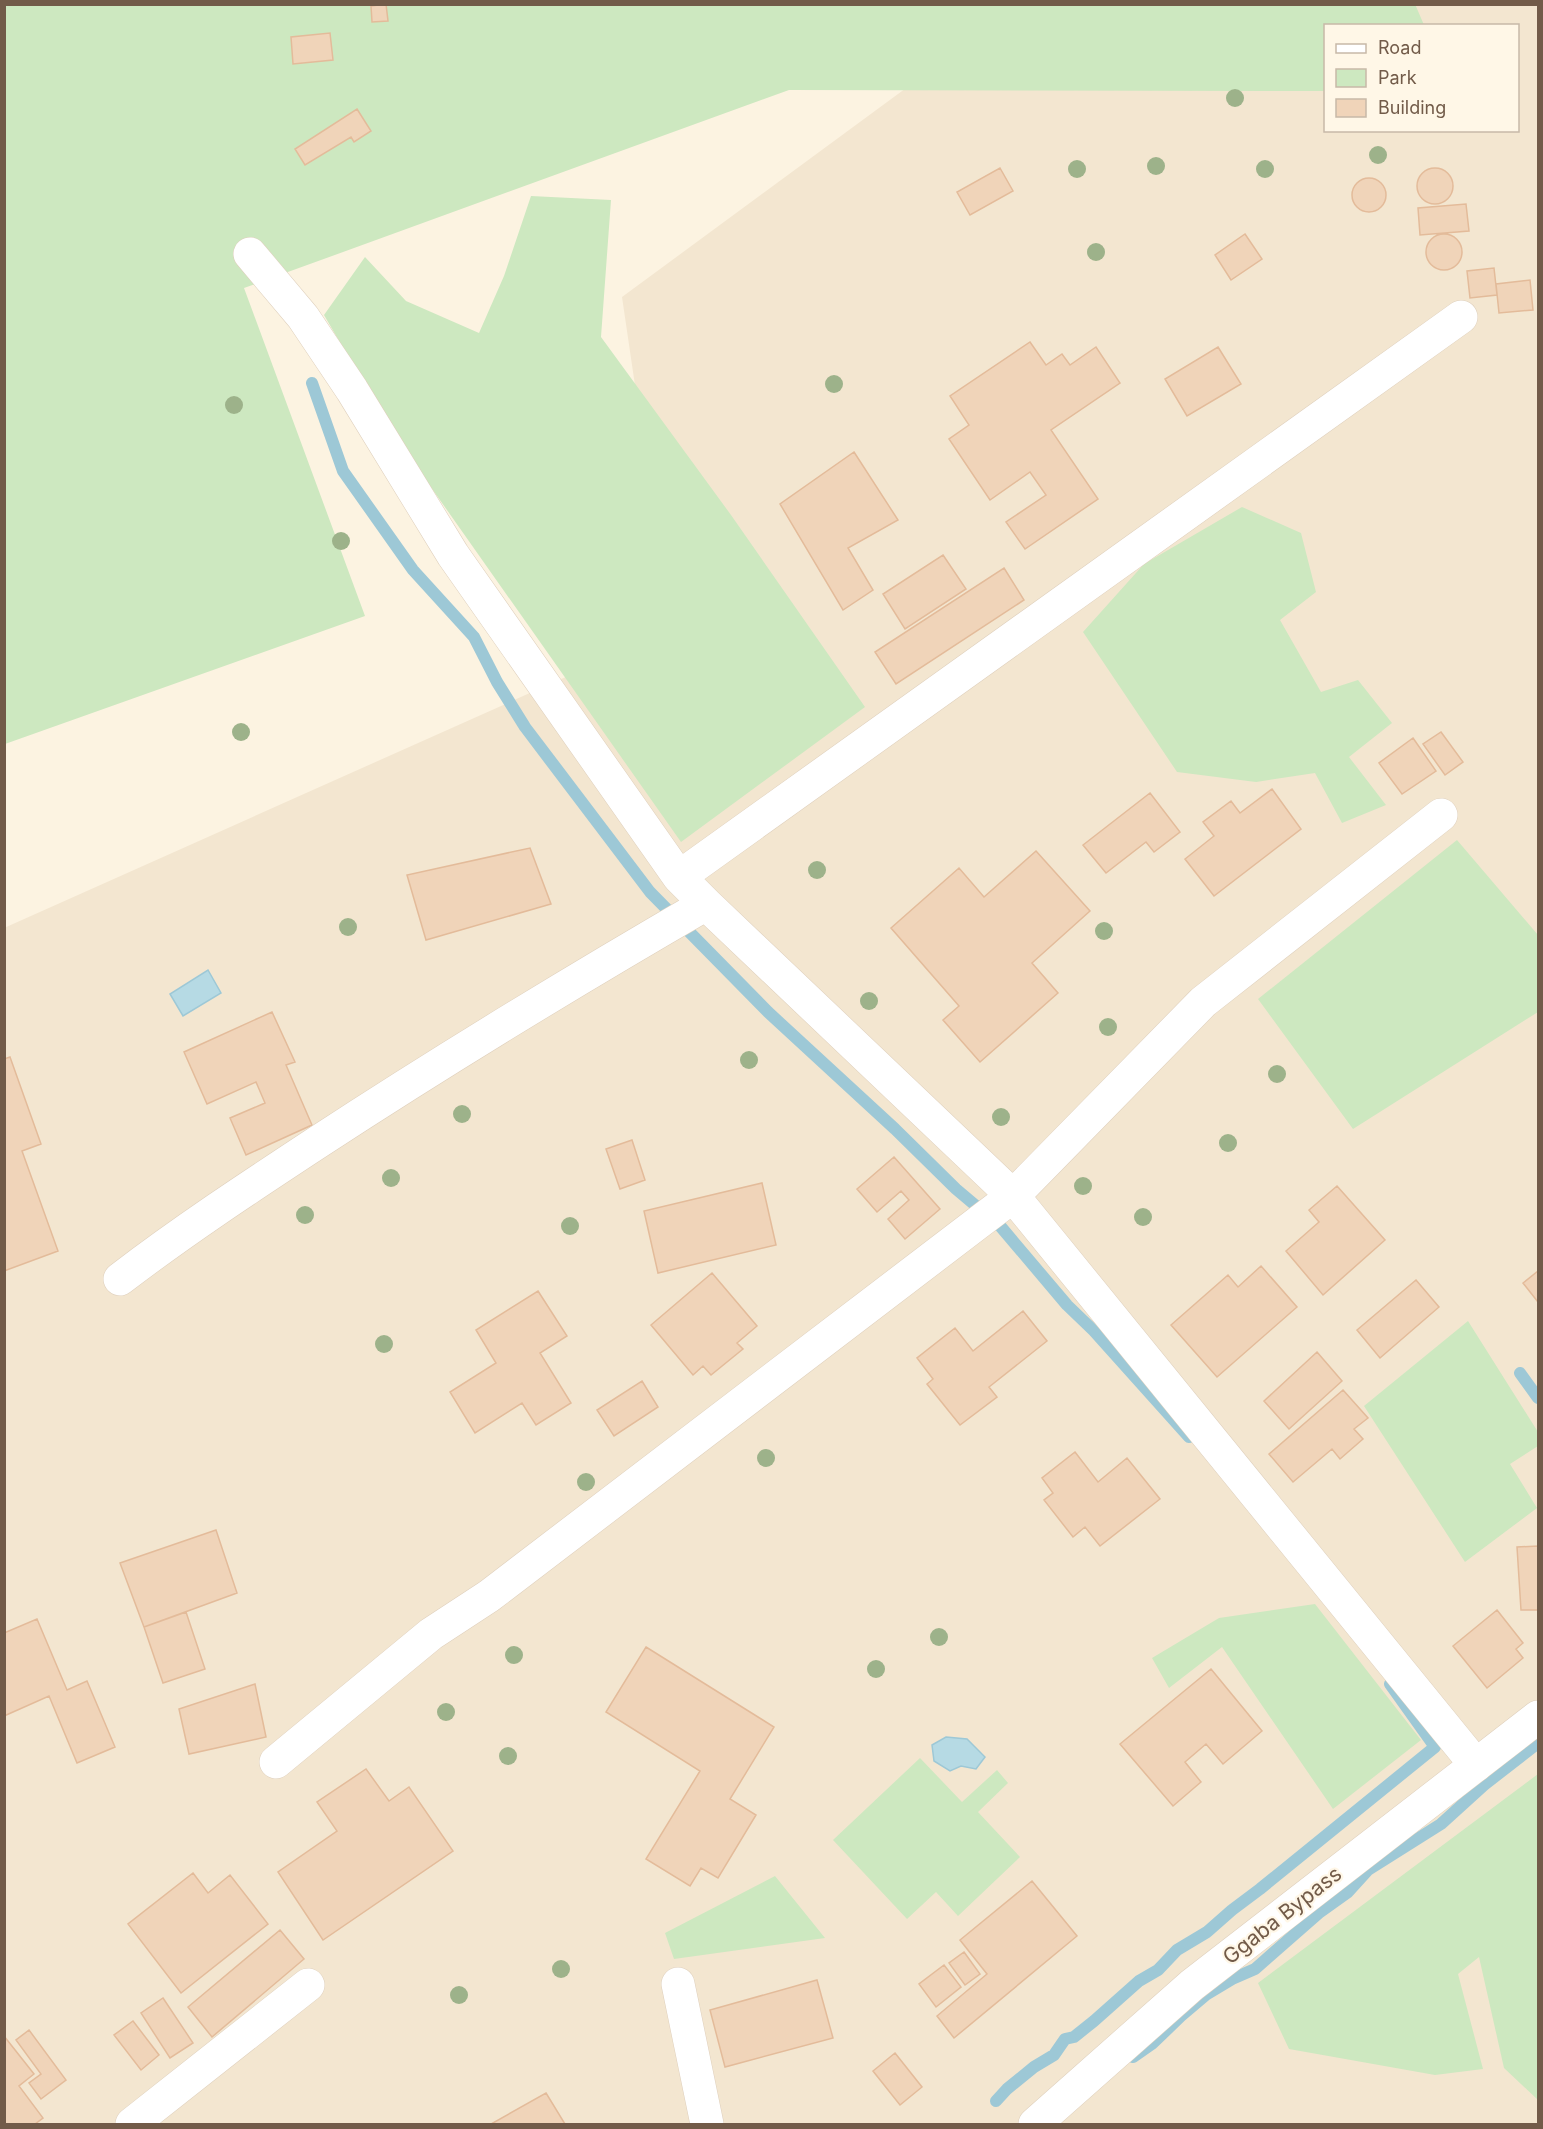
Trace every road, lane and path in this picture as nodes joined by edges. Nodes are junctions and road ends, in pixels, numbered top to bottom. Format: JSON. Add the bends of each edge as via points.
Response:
{"nodes":[{"id":1,"x":250,"y":254,"type":"dead end"},
{"id":2,"x":1461,"y":316,"type":"dead end"},
{"id":3,"x":1441,"y":815,"type":"dead end"},
{"id":4,"x":679,"y":877,"type":"junction"},
{"id":5,"x":706,"y":904,"type":"junction"},
{"id":6,"x":1013,"y":1196,"type":"junction"},
{"id":7,"x":120,"y":1280,"type":"dead end"},
{"id":8,"x":1539,"y":1717,"type":"edge"},
{"id":9,"x":276,"y":1762,"type":"dead end"},
{"id":10,"x":1476,"y":1765,"type":"junction"},
{"id":11,"x":678,"y":1984,"type":"dead end"},
{"id":12,"x":308,"y":1985,"type":"dead end"},
{"id":13,"x":132,"y":2124,"type":"edge"},
{"id":14,"x":707,"y":2124,"type":"edge"},
{"id":15,"x":1035,"y":2124,"type":"edge"}],
"edges":[{"from":1,"to":4,"type":"street","via":[[303,317],[453,555]]},
{"from":2,"to":4,"type":"street"},
{"from":3,"to":6,"type":"street","via":[[1203,1002]]},
{"from":4,"to":5,"type":"street"},
{"from":5,"to":6,"type":"street"},
{"from":5,"to":7,"type":"street","via":[[414,1079],[162,1247]]},
{"from":6,"to":9,"type":"street","via":[[489,1596],[431,1634]]},
{"from":6,"to":10,"type":"street"},
{"from":8,"to":10,"type":"street","name":"Ggaba Bypass"},
{"from":10,"to":15,"type":"street","name":"Ggaba Bypass","via":[[1192,1985]]},
{"from":11,"to":14,"type":"street"},
{"from":12,"to":13,"type":"street"}]}
